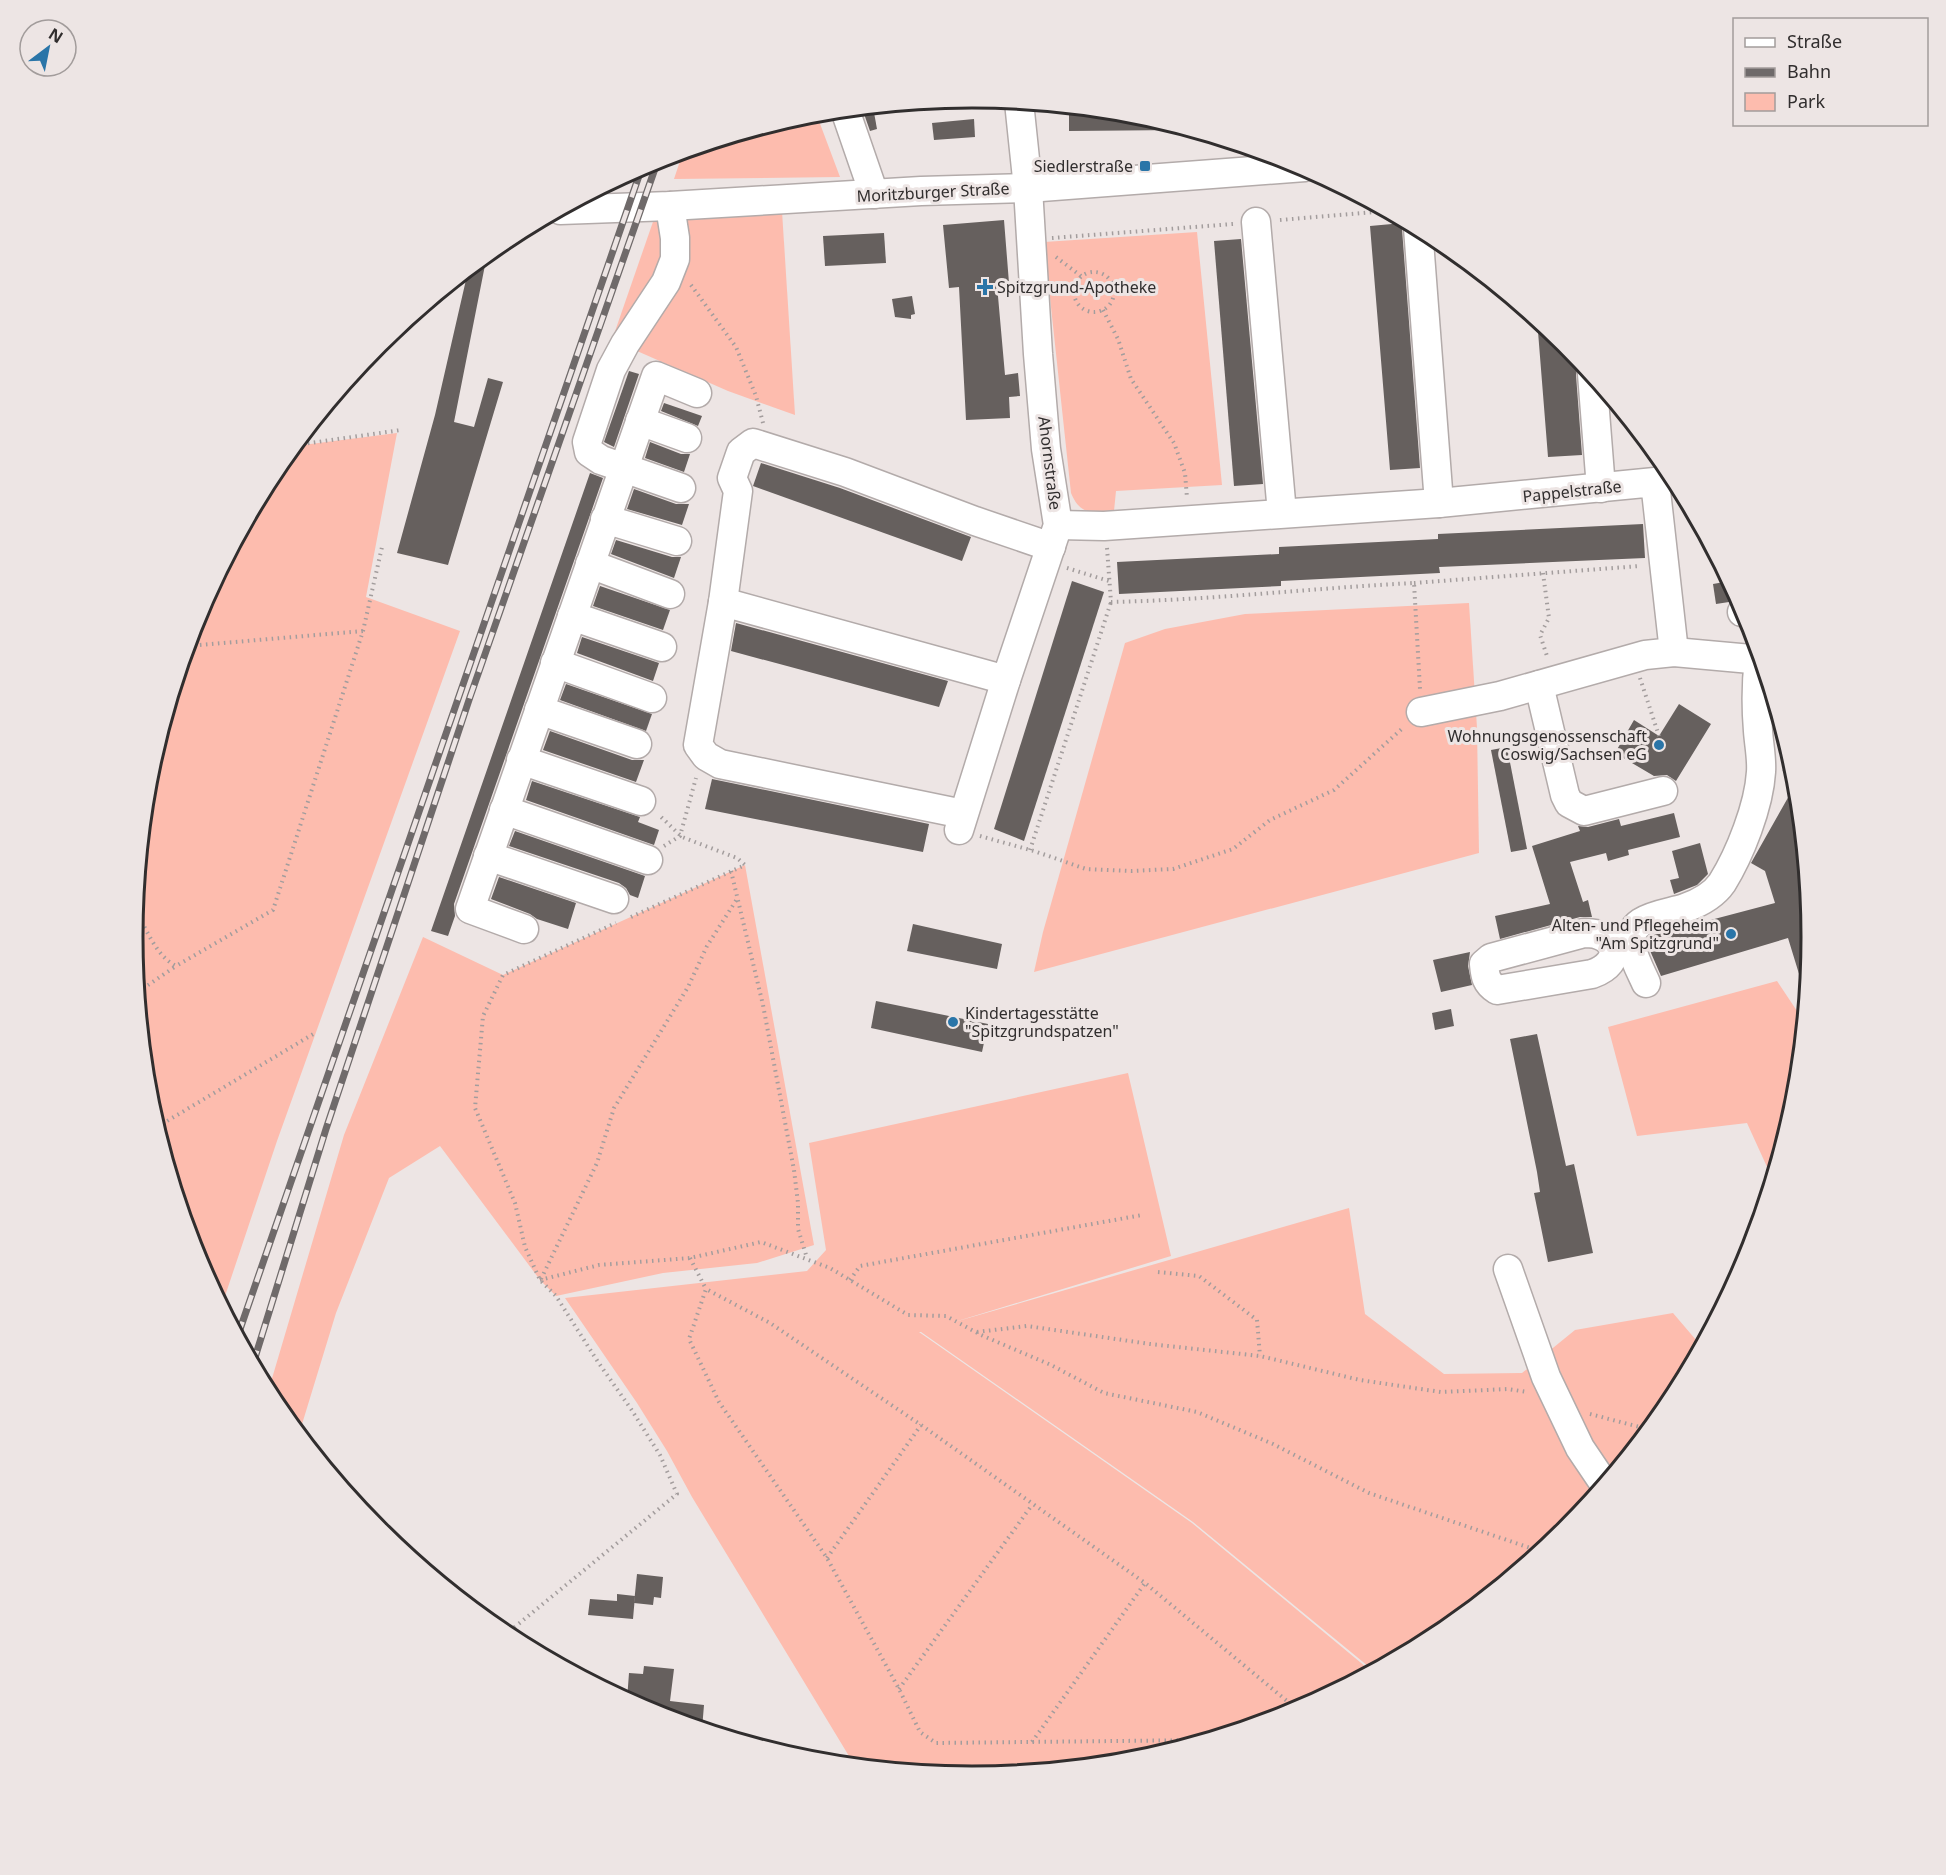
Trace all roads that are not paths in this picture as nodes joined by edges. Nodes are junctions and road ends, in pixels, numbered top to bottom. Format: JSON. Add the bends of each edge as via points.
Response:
{"nodes":[{"id":1,"x":1020,"y":110,"type":"edge"},
{"id":2,"x":848,"y":118,"type":"edge"},
{"id":3,"x":1284,"y":169,"type":"edge"},
{"id":4,"x":1028,"y":188,"type":"junction"},
{"id":5,"x":874,"y":194,"type":"junction"},
{"id":6,"x":670,"y":206,"type":"junction"},
{"id":7,"x":576,"y":209,"type":"edge"},
{"id":8,"x":1256,"y":222,"type":"road end"},
{"id":9,"x":1419,"y":238,"type":"edge"},
{"id":10,"x":1593,"y":387,"type":"edge"},
{"id":11,"x":697,"y":393,"type":"dead end"},
{"id":12,"x":640,"y":422,"type":"junction"},
{"id":13,"x":687,"y":438,"type":"dead end"},
{"id":14,"x":622,"y":469,"type":"junction"},
{"id":15,"x":681,"y":488,"type":"dead end"},
{"id":16,"x":1602,"y":488,"type":"junction"},
{"id":17,"x":1439,"y":503,"type":"junction"},
{"id":18,"x":1282,"y":513,"type":"junction"},
{"id":19,"x":605,"y":519,"type":"junction"},
{"id":20,"x":677,"y":541,"type":"dead end"},
{"id":21,"x":1052,"y":544,"type":"junction"},
{"id":22,"x":590,"y":564,"type":"junction"},
{"id":23,"x":670,"y":594,"type":"dead end"},
{"id":24,"x":723,"y":602,"type":"junction"},
{"id":25,"x":572,"y":616,"type":"junction"},
{"id":26,"x":662,"y":647,"type":"dead end"},
{"id":27,"x":1674,"y":651,"type":"junction"},
{"id":28,"x":1753,"y":658,"type":"edge"},
{"id":29,"x":555,"y":663,"type":"junction"},
{"id":30,"x":1758,"y":672,"type":"edge"},
{"id":31,"x":1006,"y":680,"type":"junction"},
{"id":32,"x":1547,"y":683,"type":"junction"},
{"id":33,"x":652,"y":698,"type":"dead end"},
{"id":34,"x":539,"y":710,"type":"junction"},
{"id":35,"x":1421,"y":712,"type":"road end"},
{"id":36,"x":637,"y":744,"type":"dead end"},
{"id":37,"x":521,"y":760,"type":"junction"},
{"id":38,"x":1663,"y":791,"type":"dead end"},
{"id":39,"x":641,"y":801,"type":"road end"},
{"id":40,"x":504,"y":810,"type":"junction"},
{"id":41,"x":488,"y":856,"type":"junction"},
{"id":42,"x":648,"y":860,"type":"dead end"},
{"id":43,"x":614,"y":899,"type":"dead end"},
{"id":44,"x":524,"y":929,"type":"dead end"},
{"id":45,"x":1646,"y":983,"type":"dead end"},
{"id":46,"x":1508,"y":1269,"type":"dead end"},
{"id":47,"x":1601,"y":1479,"type":"edge"}],
"edges":[{"from":1,"to":4,"type":"street","name":"Ahornstraße"},
{"from":2,"to":5,"type":"street"},
{"from":3,"to":4,"type":"street","name":"Moritzburger Straße"},
{"from":4,"to":5,"type":"street","name":"Moritzburger Straße"},
{"from":4,"to":21,"type":"street","name":"Ahornstraße"},
{"from":5,"to":6,"type":"street","name":"Moritzburger Straße"},
{"from":6,"to":7,"type":"street","name":"Moritzburger Straße"},
{"from":6,"to":14,"type":"street","via":[[675,259],[666,282],[611,370],[587,442],[589,452]]},
{"from":8,"to":18,"type":"street"},
{"from":9,"to":17,"type":"street"},
{"from":10,"to":16,"type":"street"},
{"from":11,"to":12,"type":"street","via":[[656,376]]},
{"from":12,"to":13,"type":"street"},
{"from":12,"to":14,"type":"street"},
{"from":14,"to":15,"type":"street"},
{"from":14,"to":19,"type":"street"},
{"from":16,"to":17,"type":"street","name":"Pappelstraße"},
{"from":16,"to":27,"type":"street","name":"Pappelstraße","via":[[1655,482]]},
{"from":17,"to":18,"type":"street","name":"Pappelstraße"},
{"from":18,"to":21,"type":"street","name":"Pappelstraße","via":[[1104,526]]},
{"from":19,"to":20,"type":"street"},
{"from":19,"to":22,"type":"street"},
{"from":21,"to":24,"type":"street","name":"Pappelstraße","via":[[753,443],[741,452],[732,478],[738,491]]},
{"from":21,"to":31,"type":"street","name":"Ahornstraße"},
{"from":22,"to":23,"type":"street"},
{"from":22,"to":25,"type":"street"},
{"from":24,"to":31,"type":"street"},
{"from":24,"to":31,"type":"street","name":"Ahornstraße","via":[[698,745],[706,756],[720,764],[961,822]]},
{"from":25,"to":26,"type":"street"},
{"from":25,"to":29,"type":"street"},
{"from":27,"to":28,"type":"street"},
{"from":27,"to":32,"type":"street"},
{"from":29,"to":33,"type":"street"},
{"from":29,"to":34,"type":"street"},
{"from":30,"to":45,"type":"street","via":[[1761,767],[1752,817],[1728,872],[1709,897],[1648,918],[1637,924],[1621,944],[1631,948]]},
{"from":32,"to":35,"type":"street"},
{"from":32,"to":38,"type":"street","via":[[1569,803],[1584,811]]},
{"from":34,"to":36,"type":"street"},
{"from":34,"to":37,"type":"street"},
{"from":37,"to":39,"type":"street"},
{"from":37,"to":40,"type":"street"},
{"from":40,"to":41,"type":"street"},
{"from":40,"to":42,"type":"street"},
{"from":41,"to":43,"type":"street"},
{"from":41,"to":44,"type":"street","via":[[470,909]]},
{"from":46,"to":47,"type":"street","via":[[1555,1396],[1580,1448]]}]}
